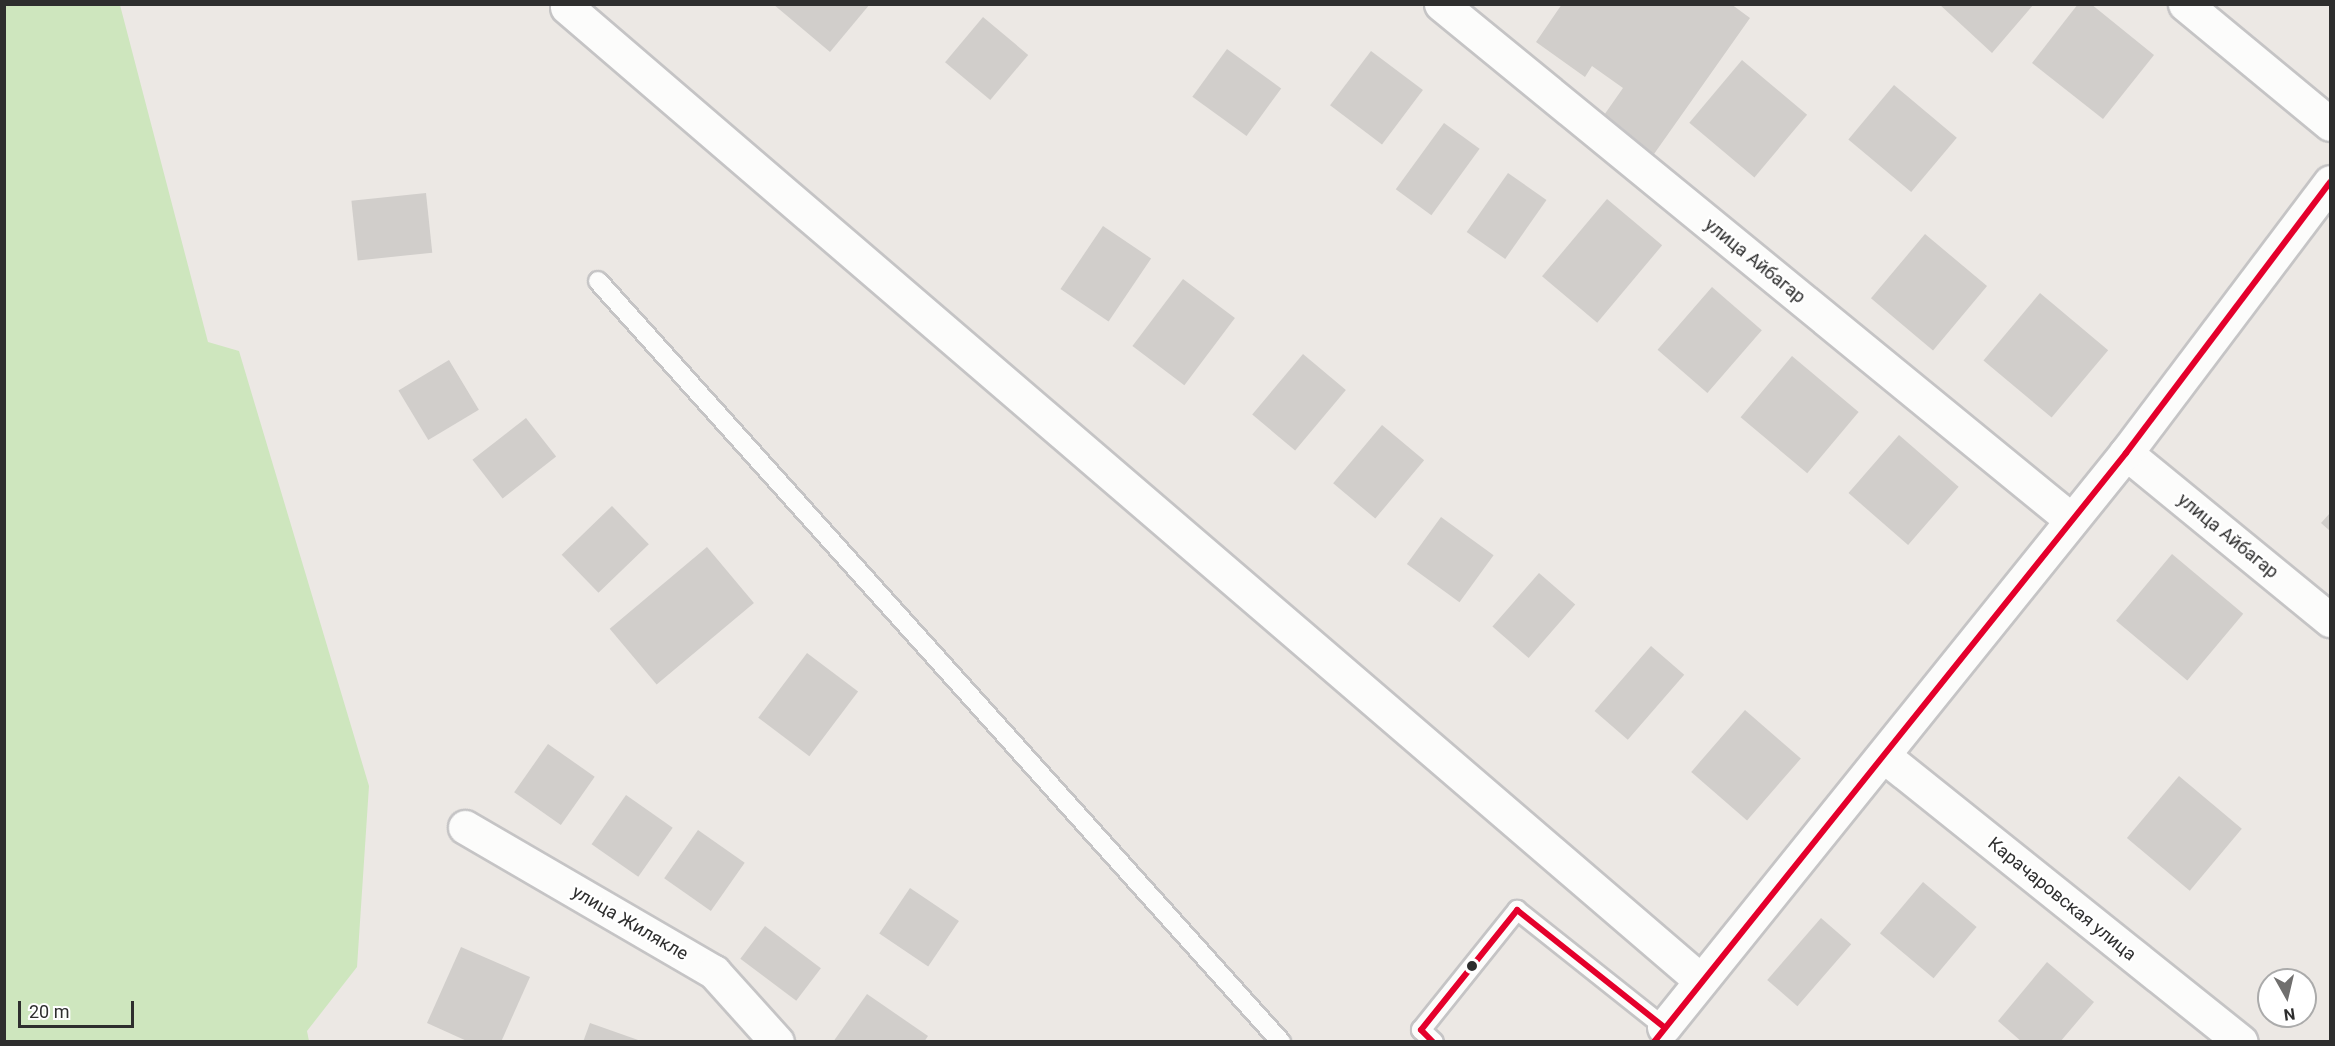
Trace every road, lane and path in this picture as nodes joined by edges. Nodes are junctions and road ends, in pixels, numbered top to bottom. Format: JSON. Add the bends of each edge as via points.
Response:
{"nodes":[{"id":1,"x":1441,"y":4,"type":"edge"},
{"id":2,"x":2185,"y":4,"type":"edge"},
{"id":3,"x":567,"y":7,"type":"dead end"},
{"id":4,"x":2331,"y":124,"type":"edge"},
{"id":5,"x":2331,"y":182,"type":"edge"},
{"id":6,"x":598,"y":281,"type":"dead end"},
{"id":7,"x":2126,"y":453,"type":"junction"},
{"id":8,"x":2068,"y":518,"type":"junction"},
{"id":9,"x":2331,"y":620,"type":"edge"},
{"id":10,"x":1884,"y":756,"type":"junction"},
{"id":11,"x":465,"y":827,"type":"dead end"},
{"id":12,"x":1699,"y":979,"type":"junction"},
{"id":13,"x":1659,"y":1034,"type":"edge"},
{"id":14,"x":777,"y":1041,"type":"edge"},
{"id":15,"x":1281,"y":1041,"type":"edge"},
{"id":16,"x":1434,"y":1041,"type":"edge"},
{"id":17,"x":2241,"y":1041,"type":"edge"}],
"edges":[{"from":1,"to":8,"type":"street","name":"улица Айбагар"},
{"from":2,"to":4,"type":"street"},
{"from":3,"to":12,"type":"street"},
{"from":5,"to":7,"type":"street"},
{"from":6,"to":15,"type":"lane"},
{"from":7,"to":8,"type":"street"},
{"from":7,"to":9,"type":"street","name":"улица Айбагар"},
{"from":8,"to":10,"type":"street"},
{"from":10,"to":12,"type":"street"},
{"from":10,"to":17,"type":"street","name":"Карачаровская улица"},
{"from":11,"to":14,"type":"street","name":"улица Жилякле","via":[[714,972]]},
{"from":12,"to":13,"type":"street"},
{"from":13,"to":16,"type":"lane","via":[[1516,910],[1421,1030]]}]}
